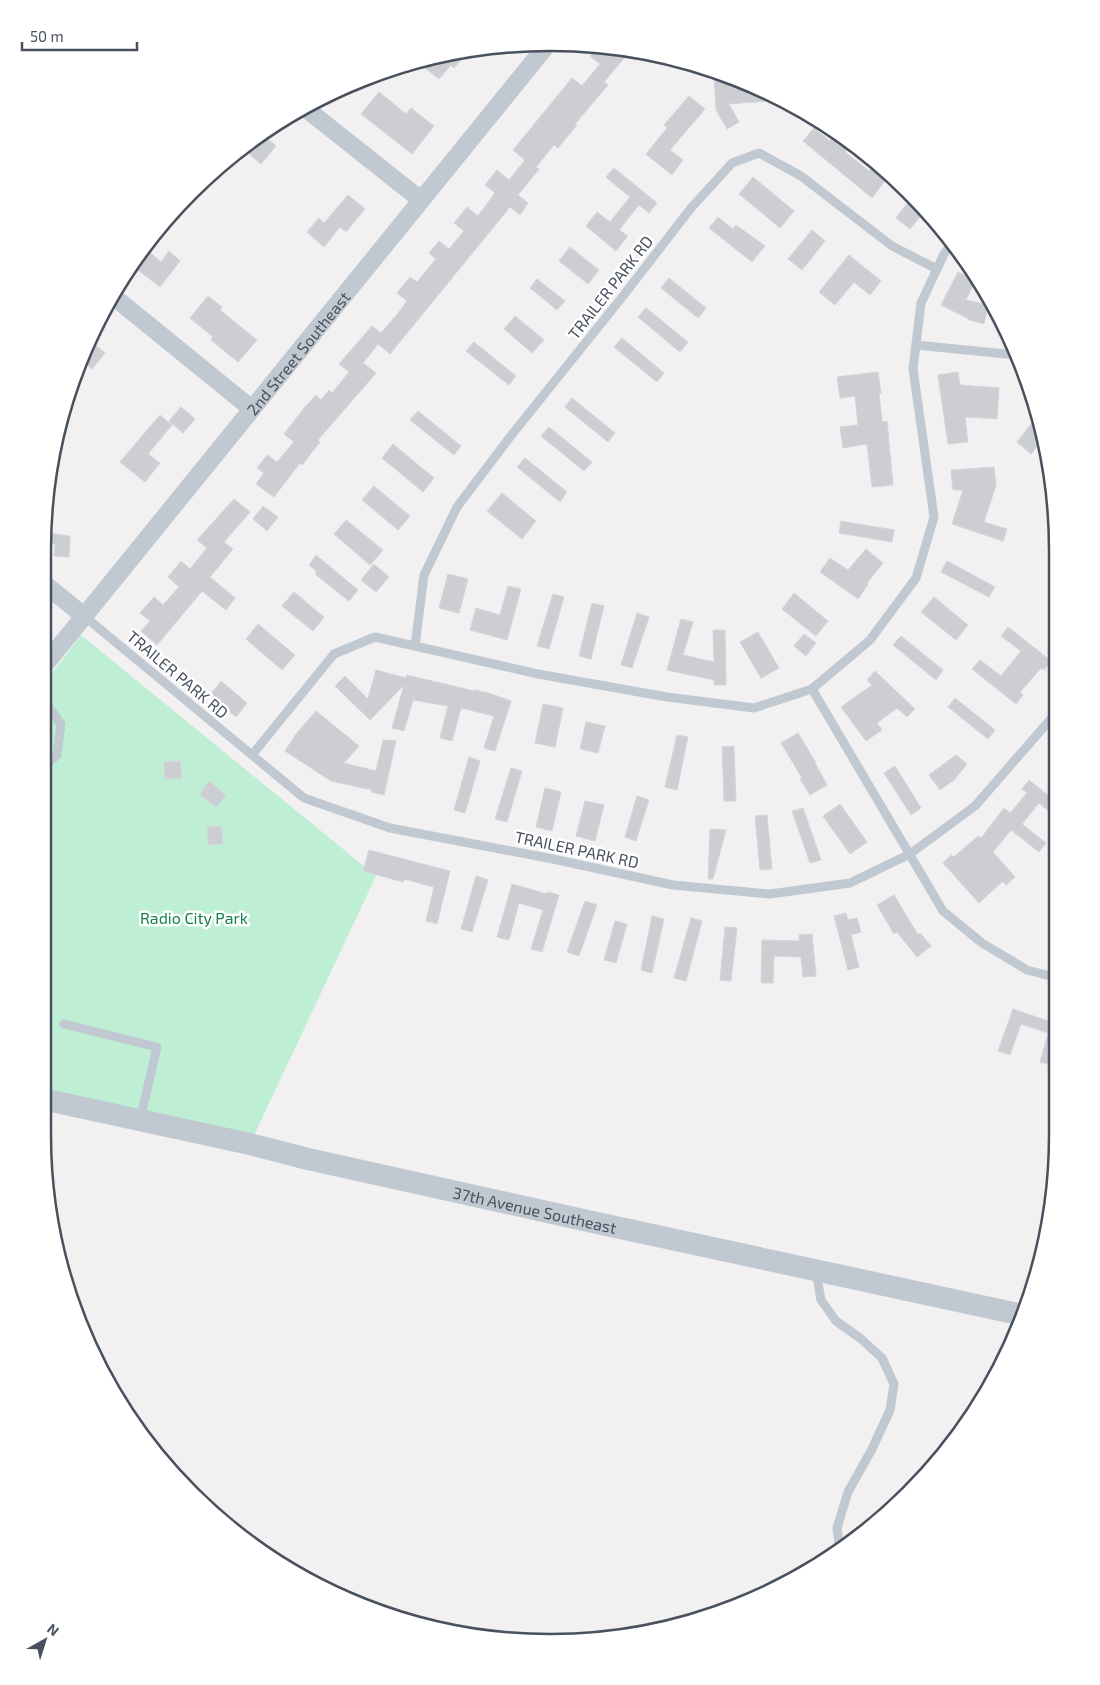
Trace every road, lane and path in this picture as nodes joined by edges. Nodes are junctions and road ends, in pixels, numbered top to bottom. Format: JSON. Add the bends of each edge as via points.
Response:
{"nodes":[{"id":1,"x":542,"y":51,"type":"edge"},
{"id":2,"x":311,"y":113,"type":"edge"},
{"id":3,"x":421,"y":200,"type":"junction"},
{"id":4,"x":948,"y":249,"type":"edge"},
{"id":5,"x":937,"y":269,"type":"junction"},
{"id":6,"x":118,"y":300,"type":"edge"},
{"id":7,"x":916,"y":345,"type":"junction"},
{"id":8,"x":1009,"y":354,"type":"edge"},
{"id":9,"x":252,"y":409,"type":"junction"},
{"id":10,"x":51,"y":589,"type":"edge"},
{"id":11,"x":84,"y":616,"type":"junction"},
{"id":12,"x":414,"y":646,"type":"junction"},
{"id":13,"x":51,"y":657,"type":"edge"},
{"id":14,"x":812,"y":690,"type":"junction"},
{"id":15,"x":51,"y":710,"type":"edge"},
{"id":16,"x":1049,"y":721,"type":"edge"},
{"id":17,"x":252,"y":756,"type":"junction"},
{"id":18,"x":51,"y":760,"type":"edge"},
{"id":19,"x":910,"y":854,"type":"junction"},
{"id":20,"x":1049,"y":976,"type":"edge"},
{"id":21,"x":64,"y":1024,"type":"dead end"},
{"id":22,"x":51,"y":1101,"type":"edge"},
{"id":23,"x":140,"y":1120,"type":"junction"},
{"id":24,"x":816,"y":1270,"type":"junction"},
{"id":25,"x":1015,"y":1314,"type":"edge"},
{"id":26,"x":839,"y":1542,"type":"edge"}],
"edges":[{"from":1,"to":3,"type":"street","name":"2nd Street Southeast"},
{"from":2,"to":3,"type":"street"},
{"from":3,"to":9,"type":"street","name":"2nd Street Southeast"},
{"from":4,"to":5,"type":"lane"},
{"from":5,"to":7,"type":"lane","via":[[921,303]]},
{"from":5,"to":12,"type":"lane","name":"TRAILER PARK RD","via":[[892,246],[801,176],[759,153],[732,163],[690,208],[457,507],[424,575]]},
{"from":6,"to":9,"type":"street"},
{"from":7,"to":8,"type":"lane"},
{"from":7,"to":14,"type":"lane","via":[[913,369],[934,517],[916,578],[870,640]]},
{"from":9,"to":11,"type":"street","name":"2nd Street Southeast"},
{"from":10,"to":11,"type":"street"},
{"from":11,"to":13,"type":"street","name":"2nd Street Southeast"},
{"from":11,"to":17,"type":"lane","name":"TRAILER PARK RD"},
{"from":12,"to":14,"type":"lane","via":[[667,697],[754,708]]},
{"from":12,"to":17,"type":"lane","via":[[375,637],[334,654]]},
{"from":14,"to":19,"type":"lane"},
{"from":15,"to":18,"type":"lane","via":[[61,724],[56,755]]},
{"from":16,"to":19,"type":"lane","name":"TRAILER PARK RD","via":[[975,806]]},
{"from":17,"to":19,"type":"lane","name":"TRAILER PARK RD","via":[[304,798],[390,828],[673,885],[770,894],[850,882]]},
{"from":19,"to":20,"type":"lane","via":[[942,911],[982,943],[1028,970]]},
{"from":21,"to":23,"type":"lane","via":[[157,1047]]},
{"from":22,"to":23,"type":"street","name":"37th Avenue Southeast"},
{"from":23,"to":24,"type":"street","name":"37th Avenue Southeast"},
{"from":24,"to":25,"type":"street","name":"37th Avenue Southeast"},
{"from":24,"to":26,"type":"lane","via":[[821,1300],[836,1321],[882,1358],[894,1384],[890,1410],[848,1492],[837,1528]]}]}
